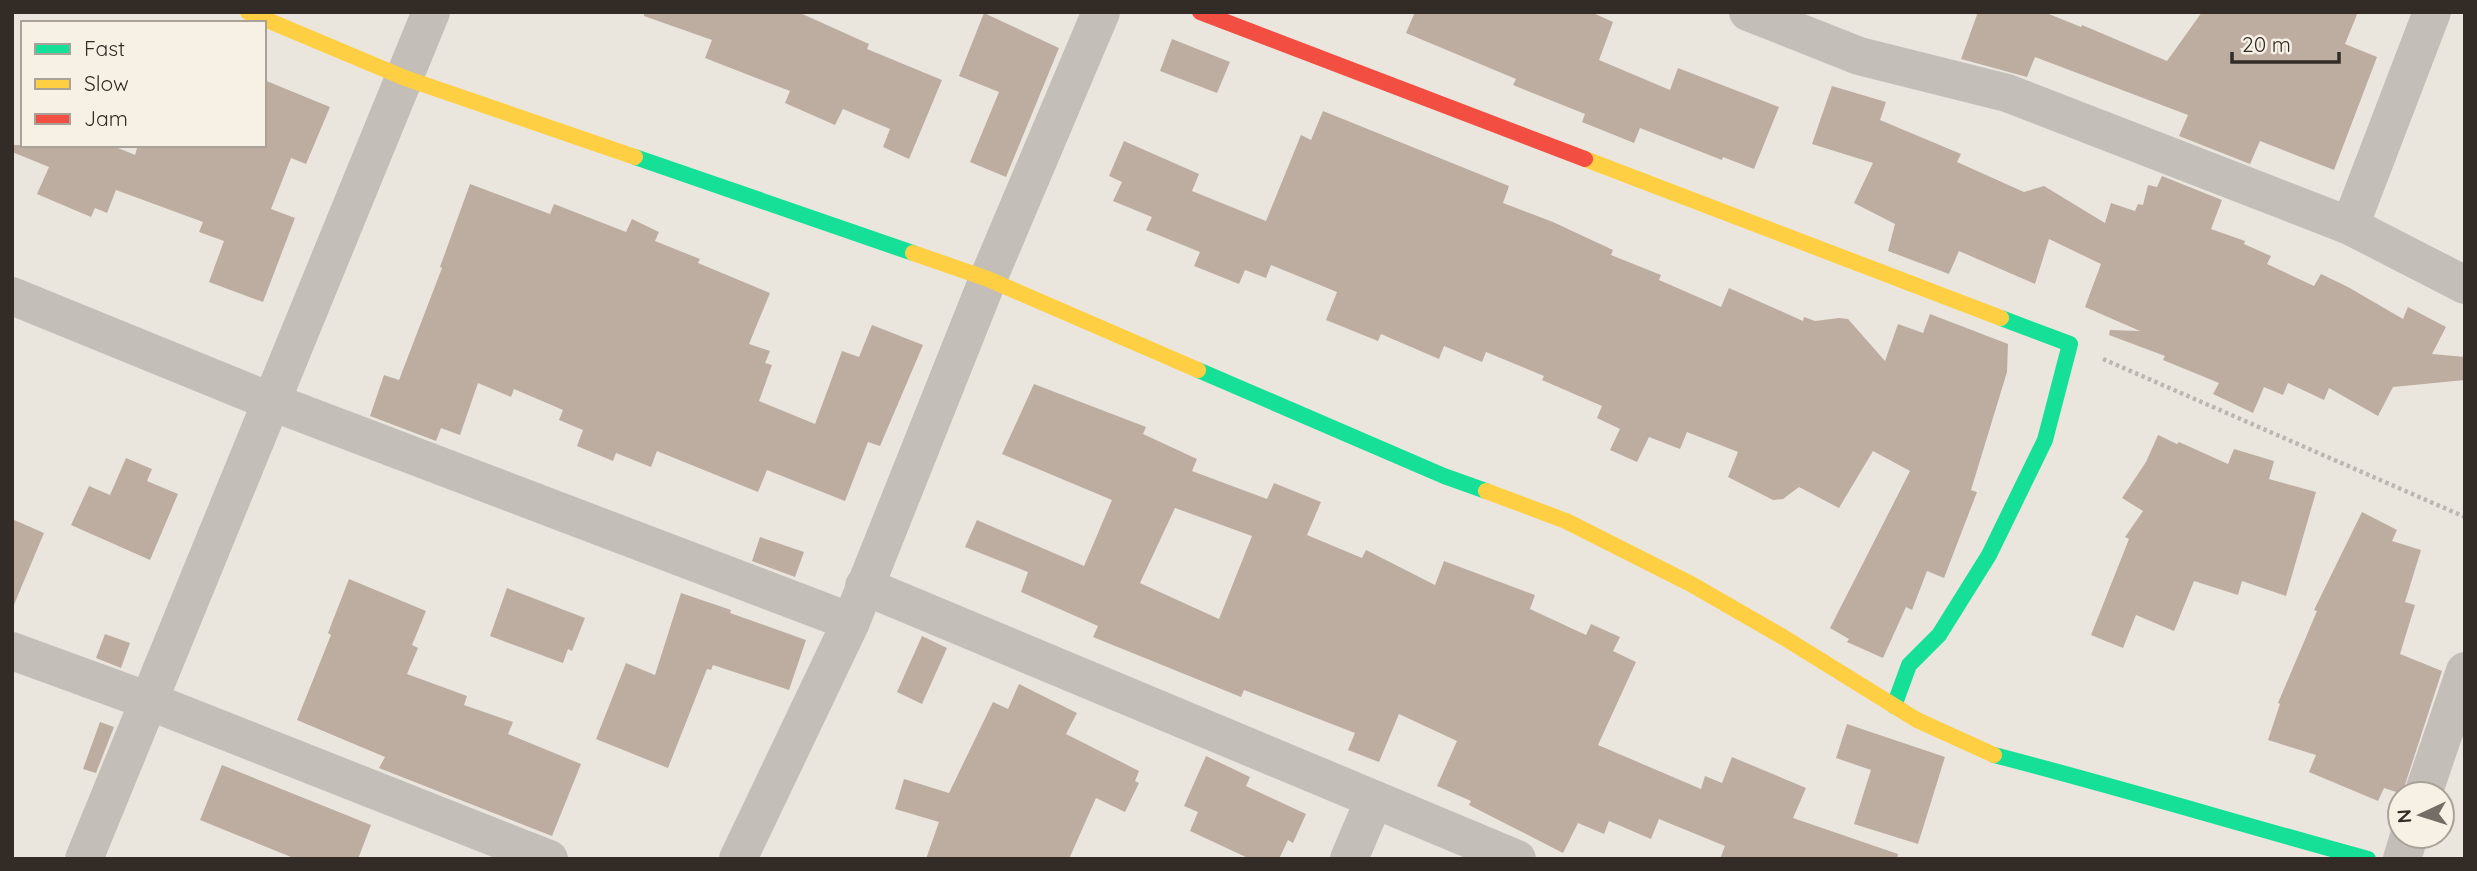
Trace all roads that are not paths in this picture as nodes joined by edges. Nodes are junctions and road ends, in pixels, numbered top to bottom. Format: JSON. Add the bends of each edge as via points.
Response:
{"nodes":[{"id":1,"x":248,"y":12,"type":"edge"},
{"id":2,"x":431,"y":12,"type":"edge"},
{"id":3,"x":1101,"y":12,"type":"edge"},
{"id":4,"x":1200,"y":12,"type":"edge"},
{"id":5,"x":1748,"y":12,"type":"edge"},
{"id":6,"x":2432,"y":12,"type":"edge"},
{"id":7,"x":405,"y":78,"type":"junction"},
{"id":8,"x":2350,"y":226,"type":"junction"},
{"id":9,"x":988,"y":279,"type":"junction"},
{"id":10,"x":2465,"y":285,"type":"edge"},
{"id":11,"x":12,"y":296,"type":"edge"},
{"id":12,"x":272,"y":402,"type":"junction"},
{"id":13,"x":864,"y":586,"type":"junction"},
{"id":14,"x":851,"y":622,"type":"junction"},
{"id":15,"x":12,"y":651,"type":"edge"},
{"id":16,"x":2465,"y":671,"type":"edge"},
{"id":17,"x":149,"y":701,"type":"junction"},
{"id":18,"x":1894,"y":706,"type":"junction"},
{"id":19,"x":2429,"y":780,"type":"edge"},
{"id":20,"x":1374,"y":800,"type":"junction"},
{"id":21,"x":84,"y":859,"type":"edge"},
{"id":22,"x":549,"y":859,"type":"edge"},
{"id":23,"x":738,"y":859,"type":"edge"},
{"id":24,"x":1349,"y":859,"type":"edge"},
{"id":25,"x":1517,"y":859,"type":"edge"},
{"id":26,"x":2368,"y":859,"type":"edge"}],
"edges":[{"from":1,"to":7,"type":"street"},
{"from":2,"to":7,"type":"street"},
{"from":3,"to":9,"type":"street"},
{"from":4,"to":18,"type":"street","via":[[2070,344],[2045,440],[1989,555],[1938,635],[1909,665]]},
{"from":5,"to":8,"type":"street","via":[[1859,56],[2007,93]]},
{"from":6,"to":8,"type":"street"},
{"from":7,"to":9,"type":"street"},
{"from":7,"to":12,"type":"street"},
{"from":8,"to":10,"type":"street"},
{"from":9,"to":13,"type":"street"},
{"from":9,"to":18,"type":"street","via":[[1444,476],[1566,521],[1783,636]]},
{"from":11,"to":12,"type":"street"},
{"from":12,"to":14,"type":"street"},
{"from":12,"to":17,"type":"street"},
{"from":13,"to":14,"type":"street"},
{"from":13,"to":20,"type":"street"},
{"from":14,"to":23,"type":"street"},
{"from":15,"to":17,"type":"street"},
{"from":16,"to":19,"type":"street"},
{"from":17,"to":21,"type":"street"},
{"from":17,"to":22,"type":"street"},
{"from":18,"to":26,"type":"street","via":[[1992,755]]},
{"from":20,"to":24,"type":"street"},
{"from":20,"to":25,"type":"street"}]}
